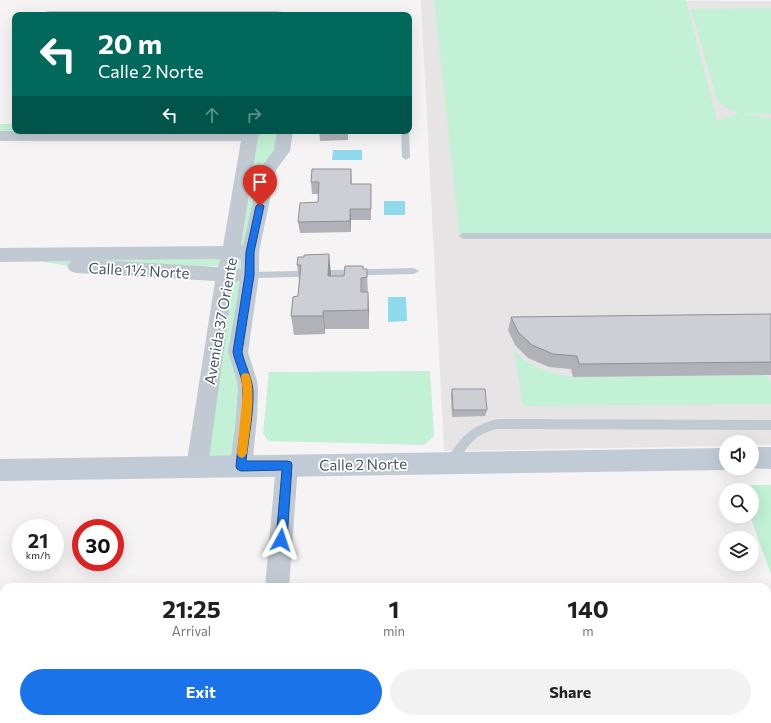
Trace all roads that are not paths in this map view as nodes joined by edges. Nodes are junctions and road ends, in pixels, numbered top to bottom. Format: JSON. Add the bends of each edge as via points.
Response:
{"nodes":[{"id":1,"x":0,"y":124,"type":"edge"},
{"id":2,"x":12,"y":124,"type":"edge"},
{"id":3,"x":252,"y":134,"type":"edge"},
{"id":4,"x":285,"y":134,"type":"edge"},
{"id":5,"x":405,"y":134,"type":"edge"},
{"id":6,"x":0,"y":136,"type":"edge"},
{"id":7,"x":406,"y":157,"type":"dead end"},
{"id":8,"x":267,"y":175,"type":"junction"},
{"id":9,"x":245,"y":176,"type":"junction"},
{"id":10,"x":463,"y":236,"type":"dead end"},
{"id":11,"x":771,"y":236,"type":"edge"},
{"id":12,"x":231,"y":252,"type":"junction"},
{"id":13,"x":250,"y":252,"type":"junction"},
{"id":14,"x":0,"y":255,"type":"edge"},
{"id":15,"x":30,"y":255,"type":"junction"},
{"id":16,"x":414,"y":271,"type":"dead end"},
{"id":17,"x":224,"y":275,"type":"junction"},
{"id":18,"x":250,"y":275,"type":"junction"},
{"id":19,"x":771,"y":425,"type":"edge"},
{"id":20,"x":719,"y":458,"type":"edge"},
{"id":21,"x":759,"y":458,"type":"edge"},
{"id":22,"x":771,"y":458,"type":"edge"},
{"id":23,"x":451,"y":463,"type":"junction"},
{"id":24,"x":287,"y":465,"type":"junction"},
{"id":25,"x":241,"y":466,"type":"junction"},
{"id":26,"x":197,"y":467,"type":"junction"},
{"id":27,"x":0,"y":470,"type":"edge"},
{"id":28,"x":277,"y":583,"type":"edge"}],
"edges":[{"from":1,"to":2,"type":"street"},
{"from":3,"to":6,"type":"street"},
{"from":3,"to":9,"type":"street","name":"Avenida 37 Oriente"},
{"from":4,"to":8,"type":"street","name":"Avenida 37 Oriente","via":[[282,151],[270,166]]},
{"from":5,"to":7,"type":"lane"},
{"from":8,"to":9,"type":"street"},
{"from":8,"to":13,"type":"street","name":"Avenida 37 Oriente"},
{"from":9,"to":12,"type":"street","name":"Avenida 37 Oriente"},
{"from":10,"to":11,"type":"lane"},
{"from":12,"to":13,"type":"street","name":"Calle 1½ Norte"},
{"from":12,"to":15,"type":"street","name":"Calle 1½ Norte"},
{"from":12,"to":17,"type":"street","name":"Avenida 37 Oriente"},
{"from":13,"to":18,"type":"street","name":"Avenida 37 Oriente"},
{"from":14,"to":15,"type":"street","name":"Calle 1½ Norte"},
{"from":15,"to":17,"type":"street","name":"Calle 1½ Norte","via":[[44,262],[62,266]]},
{"from":16,"to":18,"type":"lane"},
{"from":17,"to":18,"type":"street","name":"Calle 1½ Norte"},
{"from":17,"to":26,"type":"street","name":"Avenida 37 Oriente"},
{"from":18,"to":25,"type":"street","name":"Avenida 37 Oriente","via":[[238,352],[248,392]]},
{"from":19,"to":23,"type":"lane","via":[[498,424],[478,429],[468,437]]},
{"from":20,"to":23,"type":"main road","name":"Calle 2 Norte"},
{"from":21,"to":22,"type":"main road"},
{"from":23,"to":24,"type":"main road","name":"Calle 2 Norte"},
{"from":24,"to":25,"type":"main road","name":"Calle 2 Norte"},
{"from":24,"to":28,"type":"street"},
{"from":25,"to":26,"type":"main road","name":"Calle 2 Norte"},
{"from":26,"to":27,"type":"main road","name":"Calle 2 Norte"}]}
